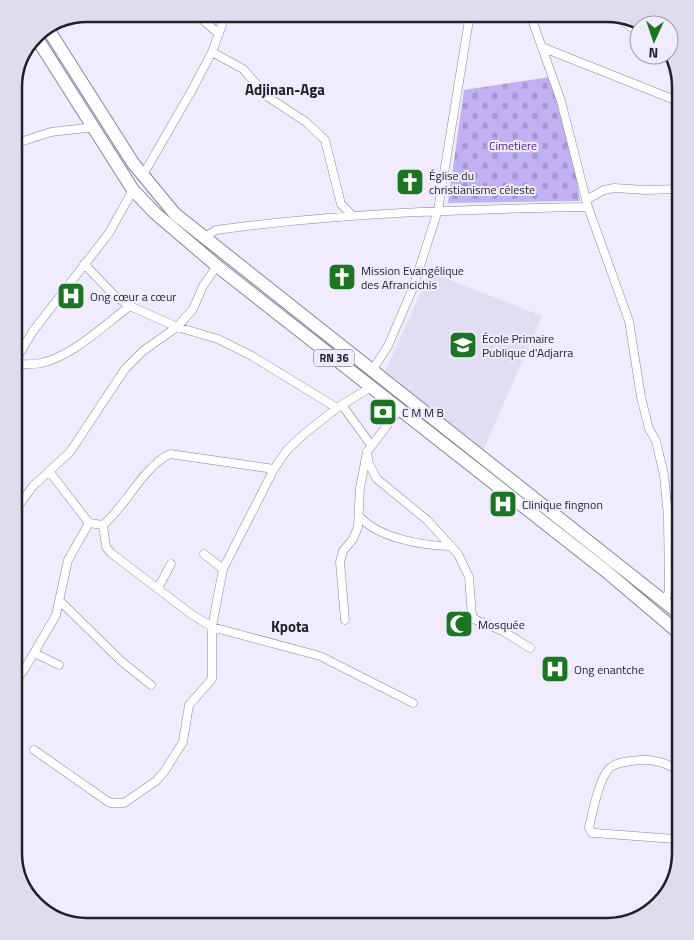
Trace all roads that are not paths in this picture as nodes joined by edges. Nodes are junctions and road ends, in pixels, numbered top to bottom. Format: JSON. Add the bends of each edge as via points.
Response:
{"nodes":[{"id":1,"x":206,"y":23,"type":"edge"},
{"id":2,"x":223,"y":23,"type":"edge"},
{"id":3,"x":469,"y":23,"type":"edge"},
{"id":4,"x":534,"y":23,"type":"edge"},
{"id":5,"x":51,"y":33,"type":"edge"},
{"id":6,"x":219,"y":34,"type":"junction"},
{"id":7,"x":40,"y":44,"type":"edge"},
{"id":8,"x":544,"y":48,"type":"junction"},
{"id":9,"x":212,"y":52,"type":"junction"},
{"id":10,"x":672,"y":99,"type":"edge"},
{"id":11,"x":95,"y":127,"type":"junction"},
{"id":12,"x":23,"y":141,"type":"edge"},
{"id":13,"x":143,"y":175,"type":"junction"},
{"id":14,"x":672,"y":188,"type":"edge"},
{"id":15,"x":133,"y":190,"type":"junction"},
{"id":16,"x":587,"y":204,"type":"junction"},
{"id":17,"x":438,"y":210,"type":"junction"},
{"id":18,"x":352,"y":215,"type":"junction"},
{"id":19,"x":205,"y":237,"type":"junction"},
{"id":20,"x":84,"y":264,"type":"junction"},
{"id":21,"x":217,"y":266,"type":"junction"},
{"id":22,"x":130,"y":306,"type":"junction"},
{"id":23,"x":177,"y":328,"type":"junction"},
{"id":24,"x":23,"y":348,"type":"edge"},
{"id":25,"x":23,"y":363,"type":"edge"},
{"id":26,"x":373,"y":369,"type":"junction"},
{"id":27,"x":371,"y":387,"type":"junction"},
{"id":28,"x":340,"y":406,"type":"junction"},
{"id":29,"x":400,"y":408,"type":"junction"},
{"id":30,"x":369,"y":449,"type":"junction"},
{"id":31,"x":274,"y":469,"type":"junction"},
{"id":32,"x":49,"y":472,"type":"junction"},
{"id":33,"x":23,"y":500,"type":"edge"},
{"id":34,"x":359,"y":516,"type":"junction"},
{"id":35,"x":89,"y":523,"type":"junction"},
{"id":36,"x":103,"y":526,"type":"junction"},
{"id":37,"x":451,"y":546,"type":"junction"},
{"id":38,"x":204,"y":554,"type":"dead end"},
{"id":39,"x":171,"y":564,"type":"dead end"},
{"id":40,"x":223,"y":569,"type":"junction"},
{"id":41,"x":158,"y":588,"type":"junction"},
{"id":42,"x":60,"y":601,"type":"junction"},
{"id":43,"x":664,"y":601,"type":"junction"},
{"id":44,"x":672,"y":608,"type":"edge"},
{"id":45,"x":345,"y":620,"type":"dead end"},
{"id":46,"x":212,"y":627,"type":"junction"},
{"id":47,"x":672,"y":627,"type":"edge"},
{"id":48,"x":530,"y":648,"type":"dead end"},
{"id":49,"x":34,"y":653,"type":"junction"},
{"id":50,"x":59,"y":665,"type":"dead end"},
{"id":51,"x":23,"y":669,"type":"edge"},
{"id":52,"x":151,"y":685,"type":"dead end"},
{"id":53,"x":413,"y":703,"type":"dead end"},
{"id":54,"x":34,"y":750,"type":"dead end"},
{"id":55,"x":672,"y":767,"type":"edge"},
{"id":56,"x":672,"y":839,"type":"edge"}],
"edges":[{"from":1,"to":6,"type":"street"},
{"from":2,"to":6,"type":"street"},
{"from":3,"to":17,"type":"street"},
{"from":4,"to":8,"type":"street"},
{"from":5,"to":13,"type":"main road","number":"RN 36"},
{"from":6,"to":9,"type":"street"},
{"from":7,"to":11,"type":"main road","number":"RN 36"},
{"from":8,"to":10,"type":"street"},
{"from":8,"to":16,"type":"street","via":[[577,157]]},
{"from":9,"to":13,"type":"street"},
{"from":9,"to":18,"type":"street","via":[[243,70],[268,97],[306,122],[325,140],[341,204]]},
{"from":11,"to":12,"type":"street","via":[[51,132]]},
{"from":11,"to":15,"type":"main road","number":"RN 36"},
{"from":13,"to":19,"type":"main road","number":"RN 36","via":[[175,214]]},
{"from":14,"to":16,"type":"street","via":[[614,188]]},
{"from":15,"to":20,"type":"street","via":[[109,233]]},
{"from":15,"to":21,"type":"main road","number":"RN 36"},
{"from":16,"to":17,"type":"street"},
{"from":16,"to":43,"type":"street","via":[[629,321],[641,397],[664,475],[669,592]]},
{"from":17,"to":18,"type":"street"},
{"from":17,"to":26,"type":"street","via":[[413,288],[388,346]]},
{"from":18,"to":19,"type":"street","via":[[216,230]]},
{"from":19,"to":26,"type":"main road","number":"RN 36"},
{"from":20,"to":22,"type":"street","via":[[116,297]]},
{"from":20,"to":24,"type":"street"},
{"from":21,"to":23,"type":"street","via":[[193,308]]},
{"from":21,"to":27,"type":"main road","number":"RN 36"},
{"from":22,"to":23,"type":"street"},
{"from":22,"to":25,"type":"street","via":[[72,349],[41,363]]},
{"from":23,"to":28,"type":"street","via":[[218,340],[252,356]]},
{"from":23,"to":32,"type":"street","via":[[143,351],[125,369],[70,452]]},
{"from":26,"to":43,"type":"main road","number":"RN 36"},
{"from":27,"to":28,"type":"street"},
{"from":27,"to":29,"type":"main road","number":"RN 36"},
{"from":28,"to":30,"type":"street"},
{"from":28,"to":31,"type":"street","via":[[287,450]]},
{"from":29,"to":30,"type":"street"},
{"from":29,"to":47,"type":"main road","number":"RN 36"},
{"from":30,"to":34,"type":"street","via":[[360,488]]},
{"from":30,"to":37,"type":"street","via":[[369,464],[377,479]]},
{"from":31,"to":36,"type":"street","via":[[170,454],[154,465]]},
{"from":31,"to":40,"type":"street"},
{"from":32,"to":33,"type":"street"},
{"from":32,"to":35,"type":"street"},
{"from":34,"to":37,"type":"street","via":[[370,527],[404,539],[420,544]]},
{"from":34,"to":45,"type":"street","via":[[355,534],[340,562]]},
{"from":35,"to":36,"type":"street"},
{"from":35,"to":42,"type":"street","via":[[68,560]]},
{"from":36,"to":41,"type":"street","via":[[106,546],[111,553]]},
{"from":37,"to":48,"type":"street","via":[[469,577],[472,616]]},
{"from":38,"to":40,"type":"street"},
{"from":39,"to":41,"type":"street"},
{"from":40,"to":46,"type":"street"},
{"from":41,"to":46,"type":"street"},
{"from":42,"to":49,"type":"street"},
{"from":42,"to":52,"type":"street","via":[[121,661]]},
{"from":43,"to":44,"type":"main road","number":"RN 36"},
{"from":46,"to":53,"type":"street","via":[[320,656]]},
{"from":46,"to":54,"type":"street","via":[[212,679],[189,705],[183,742],[176,755],[156,781],[139,794],[124,803],[110,803]]},
{"from":49,"to":50,"type":"street"},
{"from":49,"to":51,"type":"street"},
{"from":55,"to":56,"type":"street","via":[[647,760],[626,761],[610,767],[602,779],[589,828],[595,834]]}]}
